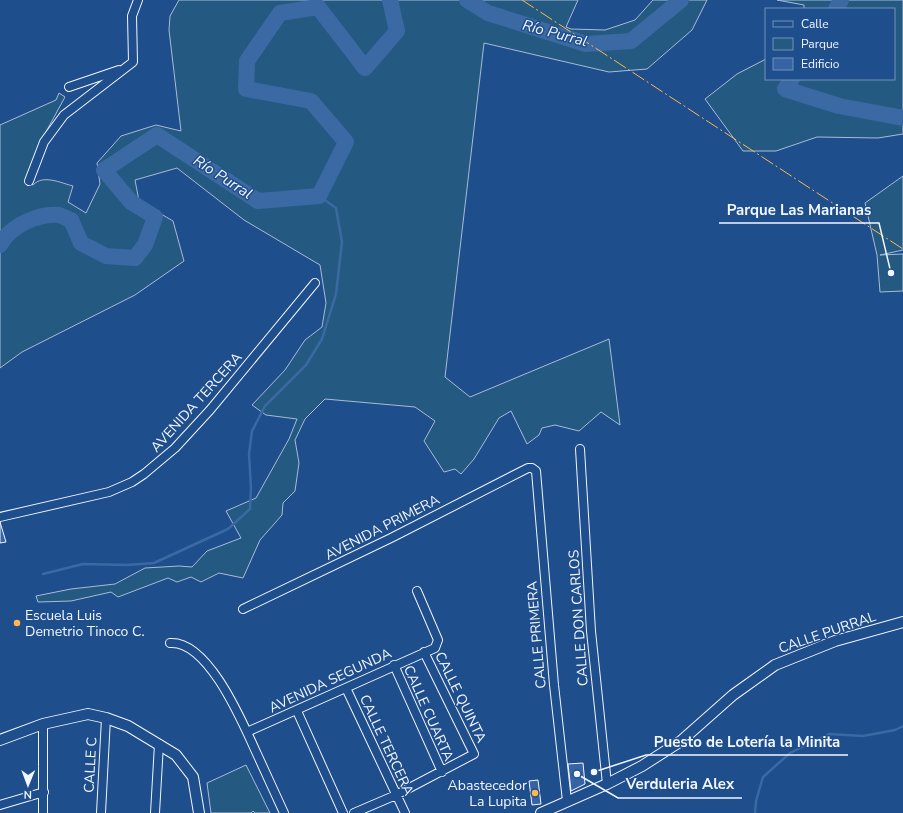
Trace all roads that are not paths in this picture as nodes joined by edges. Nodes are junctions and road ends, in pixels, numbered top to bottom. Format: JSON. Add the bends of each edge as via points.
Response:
{"nodes":[{"id":1,"x":138,"y":0,"type":"edge"},
{"id":2,"x":126,"y":67,"type":"junction"},
{"id":3,"x":68,"y":87,"type":"dead end"},
{"id":4,"x":29,"y":181,"type":"dead end"},
{"id":5,"x":315,"y":283,"type":"dead end"},
{"id":6,"x":580,"y":449,"type":"dead end"},
{"id":7,"x":532,"y":468,"type":"joint"},
{"id":8,"x":0,"y":517,"type":"edge"},
{"id":9,"x":418,"y":591,"type":"dead end"},
{"id":10,"x":243,"y":609,"type":"dead end"},
{"id":11,"x":903,"y":622,"type":"edge"},
{"id":12,"x":170,"y":643,"type":"dead end"},
{"id":13,"x":424,"y":652,"type":"junction"},
{"id":14,"x":394,"y":665,"type":"junction"},
{"id":15,"x":346,"y":688,"type":"junction"},
{"id":16,"x":297,"y":711,"type":"junction"},
{"id":17,"x":106,"y":718,"type":"junction"},
{"id":18,"x":43,"y":724,"type":"junction"},
{"id":19,"x":248,"y":732,"type":"junction"},
{"id":20,"x":0,"y":740,"type":"edge"},
{"id":21,"x":159,"y":744,"type":"junction"},
{"id":22,"x":442,"y":772,"type":"junction"},
{"id":23,"x":607,"y":784,"type":"junction"},
{"id":24,"x":44,"y":792,"type":"junction"},
{"id":25,"x":396,"y":795,"type":"junction"},
{"id":26,"x":567,"y":801,"type":"junction"},
{"id":27,"x":0,"y":805,"type":"edge"},
{"id":28,"x":43,"y":813,"type":"edge"},
{"id":29,"x":101,"y":813,"type":"edge"},
{"id":30,"x":155,"y":813,"type":"edge"},
{"id":31,"x":200,"y":813,"type":"edge"},
{"id":32,"x":284,"y":813,"type":"edge"},
{"id":33,"x":343,"y":813,"type":"edge"},
{"id":34,"x":354,"y":813,"type":"edge"},
{"id":35,"x":405,"y":813,"type":"edge"},
{"id":36,"x":541,"y":813,"type":"edge"}],
"edges":[{"from":1,"to":2,"type":"street","via":[[132,16],[133,62]]},
{"from":2,"to":3,"type":"street"},
{"from":2,"to":4,"type":"street","via":[[64,115],[44,142]]},
{"from":5,"to":8,"type":"street","name":"AVENIDA TERCERA","via":[[210,410],[175,448],[144,474],[109,492]]},
{"from":6,"to":23,"type":"street","name":"CALLE DON CARLOS","via":[[591,630]]},
{"from":7,"to":10,"type":"street","name":"AVENIDA PRIMERA"},
{"from":7,"to":26,"type":"street","name":"CALLE PRIMERA","via":[[536,471],[554,685]]},
{"from":9,"to":13,"type":"street","name":"CALLE QUINTA","via":[[438,640],[435,648]]},
{"from":11,"to":23,"type":"street","name":"CALLE PURRAL","via":[[835,642],[774,665],[733,695],[681,741],[642,766]]},
{"from":12,"to":19,"type":"street","via":[[183,645],[211,670],[229,694]]},
{"from":13,"to":14,"type":"street","name":"AVENIDA SEGUNDA"},
{"from":13,"to":22,"type":"street","name":"CALLE QUINTA","via":[[474,754]]},
{"from":14,"to":15,"type":"street","name":"AVENIDA SEGUNDA"},
{"from":14,"to":22,"type":"street","name":"CALLE CUARTA"},
{"from":15,"to":16,"type":"street","name":"AVENIDA SEGUNDA"},
{"from":15,"to":25,"type":"street","name":"CALLE TERCERA"},
{"from":16,"to":19,"type":"street","name":"AVENIDA SEGUNDA"},
{"from":16,"to":33,"type":"street"},
{"from":17,"to":18,"type":"street","via":[[88,714]]},
{"from":17,"to":21,"type":"street","via":[[128,726]]},
{"from":17,"to":29,"type":"street","name":"CALLE C"},
{"from":18,"to":20,"type":"street"},
{"from":18,"to":24,"type":"street"},
{"from":19,"to":32,"type":"street"},
{"from":21,"to":30,"type":"street"},
{"from":21,"to":31,"type":"street","via":[[176,755],[193,777]]},
{"from":22,"to":25,"type":"street"},
{"from":23,"to":26,"type":"street","name":"CALLE PURRAL"},
{"from":24,"to":27,"type":"street"},
{"from":24,"to":28,"type":"street"},
{"from":25,"to":34,"type":"street"},
{"from":25,"to":35,"type":"street","name":"CALLE TERCERA"},
{"from":26,"to":36,"type":"street","name":"CALLE PURRAL"}]}
